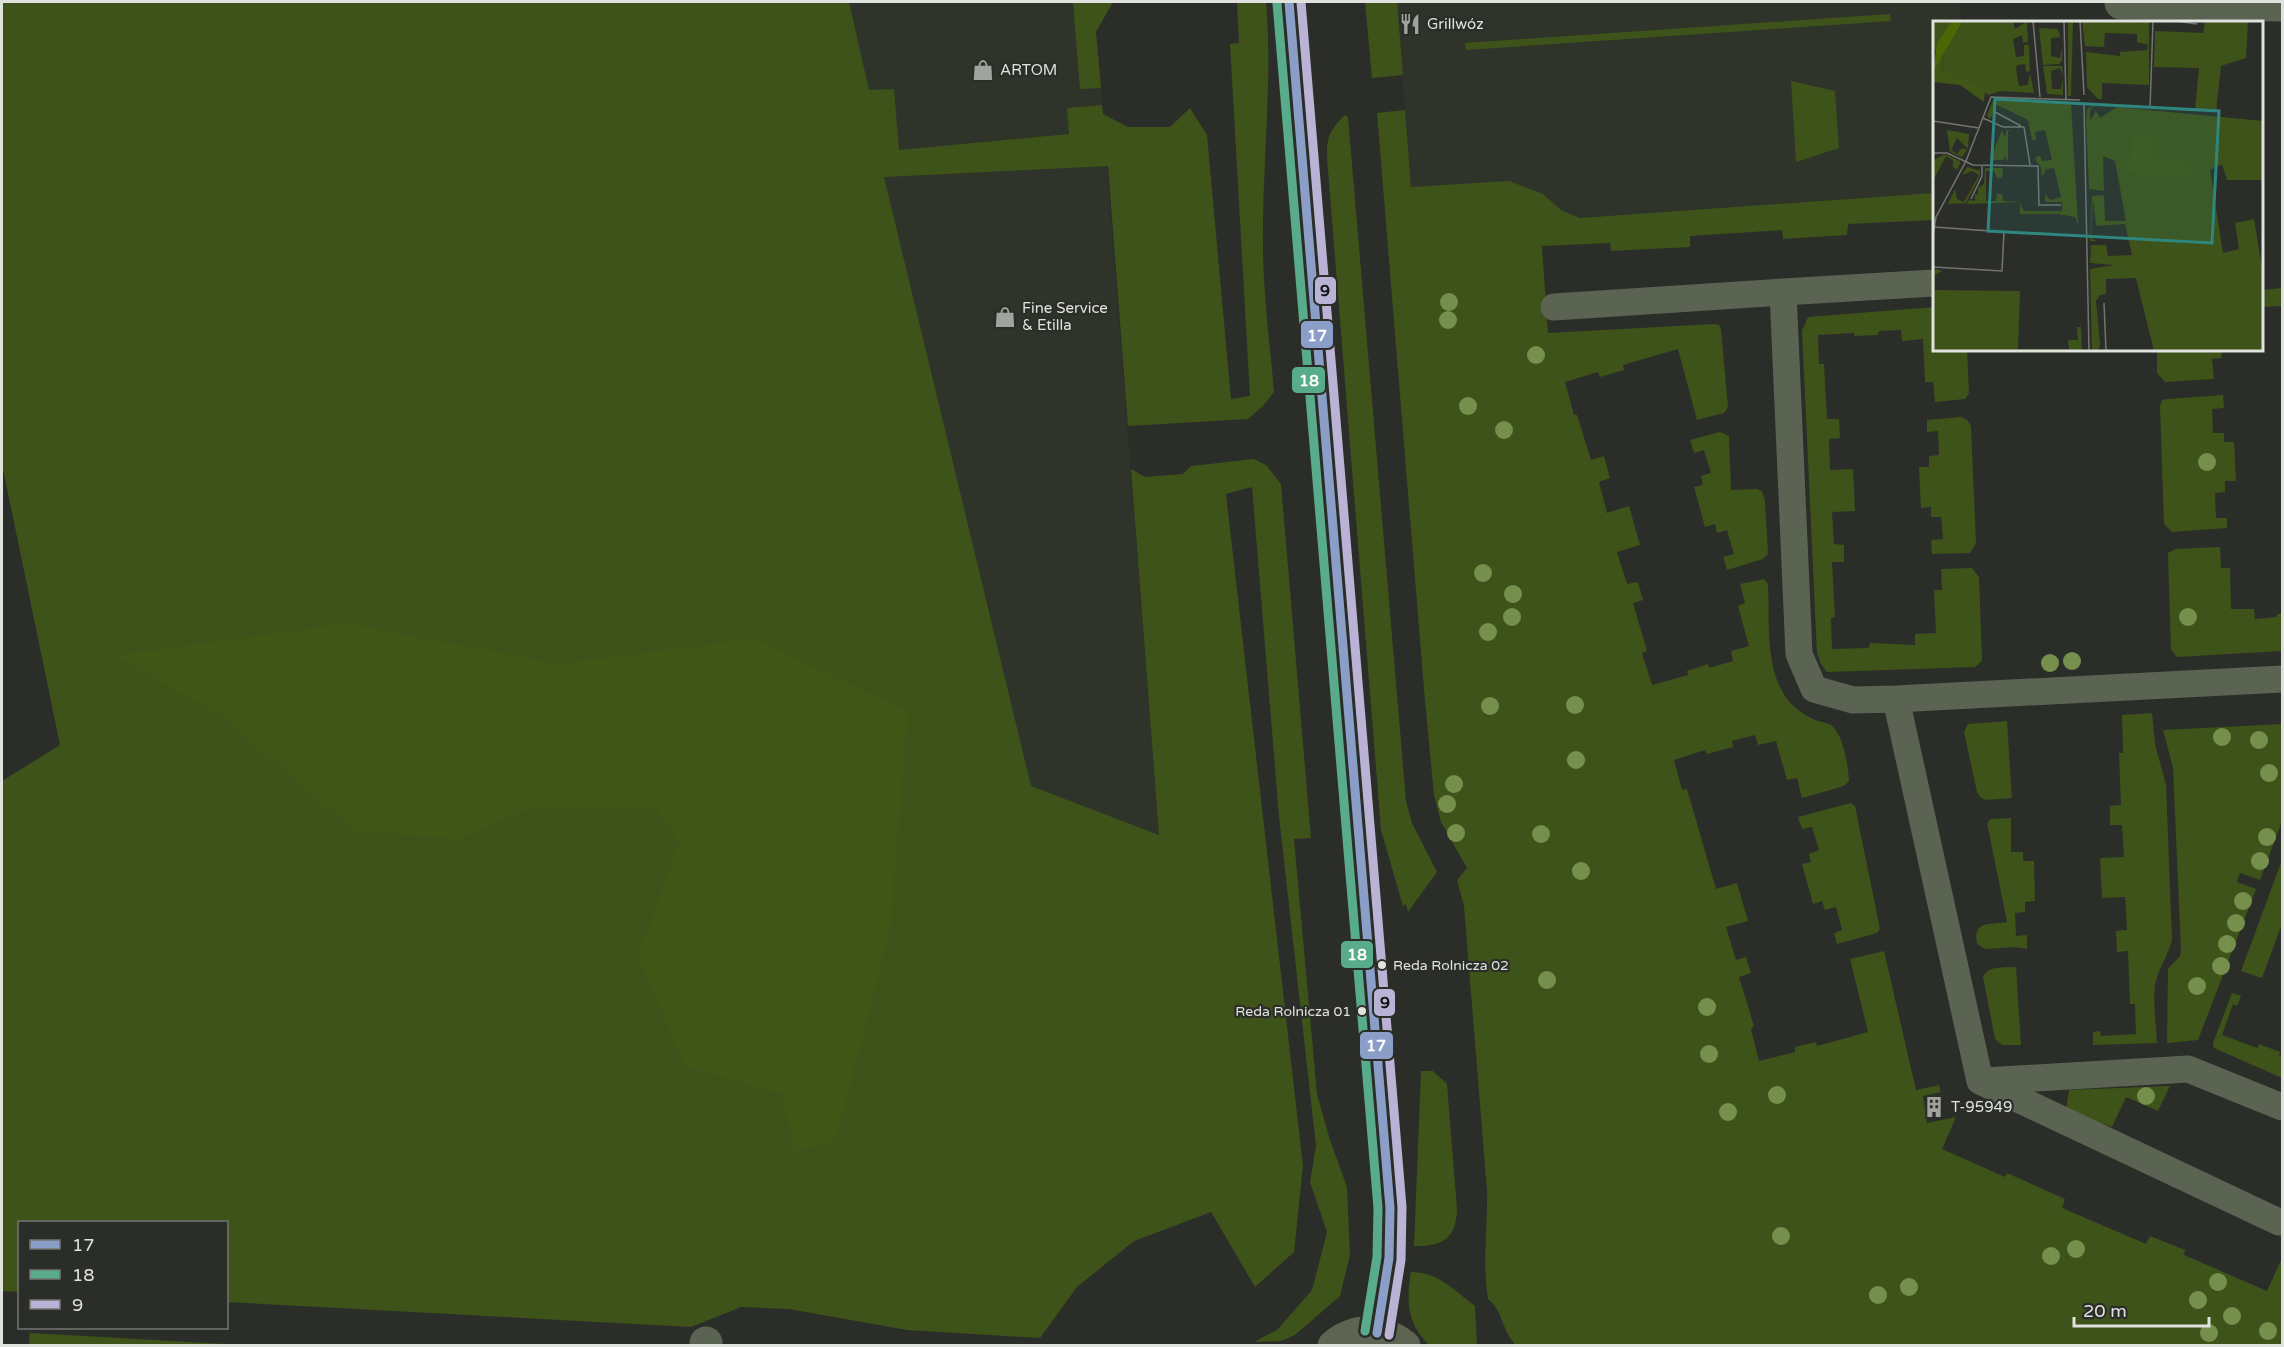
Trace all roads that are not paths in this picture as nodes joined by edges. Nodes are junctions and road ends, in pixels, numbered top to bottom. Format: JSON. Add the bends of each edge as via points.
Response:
{"nodes":[{"id":1,"x":1288,"y":2,"type":"edge"},
{"id":2,"x":2121,"y":2,"type":"edge"},
{"id":3,"x":2283,"y":5,"type":"edge"},
{"id":4,"x":1933,"y":283,"type":"edge"},
{"id":5,"x":1783,"y":292,"type":"junction"},
{"id":6,"x":1554,"y":307,"type":"dead end"},
{"id":7,"x":2283,"y":679,"type":"edge"},
{"id":8,"x":1896,"y":699,"type":"junction"},
{"id":9,"x":1980,"y":1081,"type":"junction"},
{"id":10,"x":2283,"y":1107,"type":"edge"},
{"id":11,"x":2279,"y":1222,"type":"dead end"},
{"id":12,"x":1390,"y":1339,"type":"edge"},
{"id":13,"x":1334,"y":1346,"type":"edge"}],
"edges":[{"from":1,"to":12,"type":"main road","via":[[1390,1208]]},
{"from":2,"to":3,"type":"street"},
{"from":4,"to":5,"type":"lane"},
{"from":5,"to":6,"type":"lane"},
{"from":5,"to":8,"type":"lane","via":[[1799,654],[1814,689],[1853,700]]},
{"from":7,"to":8,"type":"lane"},
{"from":8,"to":9,"type":"lane"},
{"from":9,"to":10,"type":"lane","via":[[2188,1070]]},
{"from":9,"to":11,"type":"lane"},
{"from":12,"to":13,"type":"main road","via":[[1358,1333]]}]}
